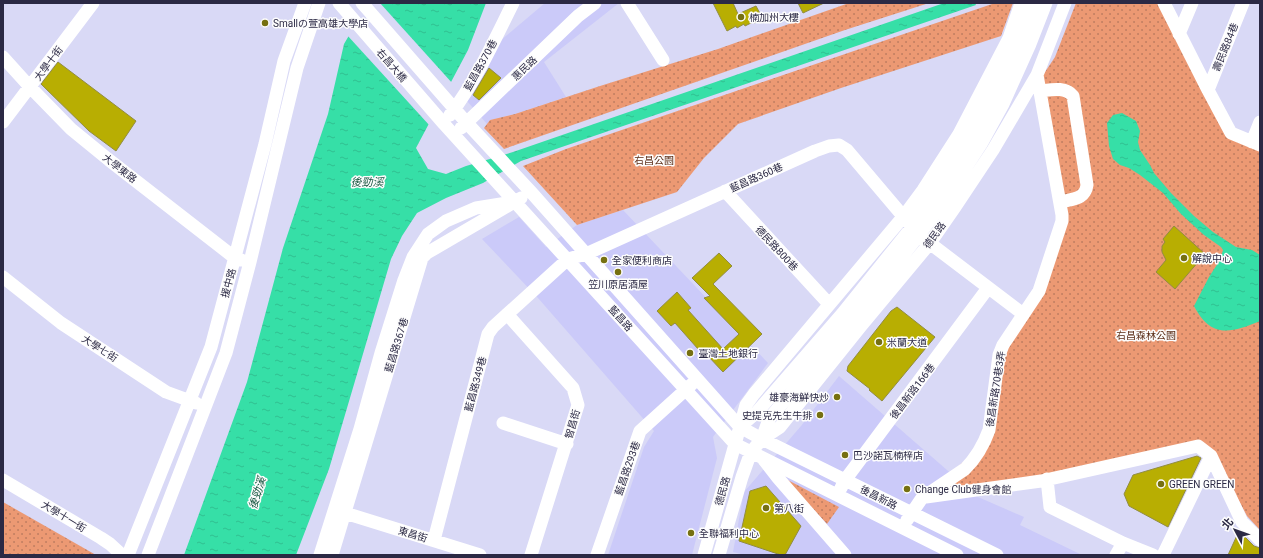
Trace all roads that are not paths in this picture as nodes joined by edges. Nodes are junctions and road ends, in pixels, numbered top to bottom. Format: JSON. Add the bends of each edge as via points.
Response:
{"nodes":[{"id":1,"x":93,"y":3,"type":"edge"},
{"id":2,"x":305,"y":3,"type":"edge"},
{"id":3,"x":320,"y":3,"type":"edge"},
{"id":4,"x":362,"y":3,"type":"edge"},
{"id":5,"x":513,"y":3,"type":"edge"},
{"id":6,"x":596,"y":3,"type":"edge"},
{"id":7,"x":627,"y":3,"type":"edge"},
{"id":8,"x":1022,"y":3,"type":"edge"},
{"id":9,"x":1034,"y":3,"type":"edge"},
{"id":10,"x":1046,"y":3,"type":"edge"},
{"id":11,"x":1065,"y":3,"type":"edge"},
{"id":12,"x":1164,"y":3,"type":"edge"},
{"id":13,"x":1192,"y":3,"type":"edge"},
{"id":14,"x":1243,"y":3,"type":"edge"},
{"id":15,"x":343,"y":8,"type":"edge"},
{"id":16,"x":1180,"y":34,"type":"junction"},
{"id":17,"x":3,"y":57,"type":"edge"},
{"id":18,"x":663,"y":60,"type":"dead end"},
{"id":19,"x":1037,"y":75,"type":"junction"},
{"id":20,"x":30,"y":87,"type":"junction"},
{"id":21,"x":1208,"y":90,"type":"junction"},
{"id":22,"x":1040,"y":91,"type":"junction"},
{"id":23,"x":452,"y":105,"type":"junction"},
{"id":24,"x":441,"y":120,"type":"junction"},
{"id":25,"x":3,"y":122,"type":"edge"},
{"id":26,"x":466,"y":122,"type":"junction"},
{"id":27,"x":1260,"y":122,"type":"edge"},
{"id":28,"x":454,"y":134,"type":"junction"},
{"id":29,"x":1256,"y":144,"type":"edge"},
{"id":30,"x":531,"y":192,"type":"junction"},
{"id":31,"x":725,"y":192,"type":"junction"},
{"id":32,"x":515,"y":202,"type":"junction"},
{"id":33,"x":1060,"y":202,"type":"junction"},
{"id":34,"x":916,"y":230,"type":"junction"},
{"id":35,"x":586,"y":254,"type":"junction"},
{"id":36,"x":235,"y":258,"type":"junction"},
{"id":37,"x":568,"y":259,"type":"junction"},
{"id":38,"x":250,"y":262,"type":"junction"},
{"id":39,"x":3,"y":277,"type":"edge"},
{"id":40,"x":988,"y":288,"type":"junction"},
{"id":41,"x":829,"y":304,"type":"junction"},
{"id":42,"x":507,"y":314,"type":"junction"},
{"id":43,"x":1024,"y":314,"type":"junction"},
{"id":44,"x":698,"y":379,"type":"junction"},
{"id":45,"x":686,"y":389,"type":"junction"},
{"id":46,"x":189,"y":400,"type":"junction"},
{"id":47,"x":205,"y":406,"type":"junction"},
{"id":48,"x":502,"y":423,"type":"dead end"},
{"id":49,"x":740,"y":427,"type":"junction"},
{"id":50,"x":762,"y":439,"type":"junction"},
{"id":51,"x":567,"y":444,"type":"junction"},
{"id":52,"x":735,"y":444,"type":"junction"},
{"id":53,"x":756,"y":455,"type":"junction"},
{"id":54,"x":1211,"y":456,"type":"junction"},
{"id":55,"x":1047,"y":479,"type":"junction"},
{"id":56,"x":3,"y":480,"type":"edge"},
{"id":57,"x":845,"y":480,"type":"junction"},
{"id":58,"x":838,"y":495,"type":"junction"},
{"id":59,"x":922,"y":498,"type":"junction"},
{"id":60,"x":345,"y":513,"type":"junction"},
{"id":61,"x":911,"y":513,"type":"junction"},
{"id":62,"x":903,"y":528,"type":"junction"},
{"id":63,"x":434,"y":540,"type":"junction"},
{"id":64,"x":1260,"y":540,"type":"edge"},
{"id":65,"x":1123,"y":543,"type":"junction"},
{"id":66,"x":122,"y":555,"type":"edge"},
{"id":67,"x":128,"y":555,"type":"edge"},
{"id":68,"x":148,"y":555,"type":"edge"},
{"id":69,"x":320,"y":555,"type":"edge"},
{"id":70,"x":332,"y":555,"type":"edge"},
{"id":71,"x":480,"y":555,"type":"edge"},
{"id":72,"x":531,"y":555,"type":"edge"},
{"id":73,"x":597,"y":555,"type":"edge"},
{"id":74,"x":704,"y":555,"type":"edge"},
{"id":75,"x":720,"y":555,"type":"edge"},
{"id":76,"x":845,"y":555,"type":"edge"},
{"id":77,"x":957,"y":555,"type":"edge"},
{"id":78,"x":997,"y":555,"type":"edge"},
{"id":79,"x":1116,"y":555,"type":"edge"},
{"id":80,"x":1153,"y":555,"type":"edge"},
{"id":81,"x":1163,"y":555,"type":"edge"}],
"edges":[{"from":1,"to":20,"type":"street","name":"大學十街"},
{"from":2,"to":36,"type":"street","name":"援中路","via":[[284,61]]},
{"from":3,"to":38,"type":"street","name":"援中路","via":[[297,68]]},
{"from":4,"to":23,"type":"street","name":"右昌大橋"},
{"from":5,"to":23,"type":"street","name":"藍昌路370巷","via":[[460,102]]},
{"from":6,"to":26,"type":"street","name":"惠民路","via":[[578,16]]},
{"from":7,"to":18,"type":"street"},
{"from":8,"to":34,"type":"street","name":"德民路","via":[[1009,38],[959,134],[923,190]]},
{"from":9,"to":34,"type":"street","name":"德民路","via":[[1020,41],[990,102]]},
{"from":10,"to":34,"type":"street","name":"德民路","via":[[1003,104],[981,144],[946,198]]},
{"from":11,"to":19,"type":"street","name":"德民路"},
{"from":12,"to":16,"type":"street"},
{"from":13,"to":16,"type":"street"},
{"from":14,"to":21,"type":"street","name":"壽民路84巷"},
{"from":15,"to":24,"type":"street","name":"右昌大橋"},
{"from":16,"to":21,"type":"street"},
{"from":17,"to":20,"type":"street","name":"大學東路"},
{"from":19,"to":22,"type":"street","name":"後昌新路70巷3弄"},
{"from":19,"to":34,"type":"street","name":"德民路","via":[[994,150]]},
{"from":20,"to":25,"type":"street","name":"大學十街"},
{"from":20,"to":36,"type":"street","name":"大學東路","via":[[71,129]]},
{"from":21,"to":29,"type":"street","via":[[1231,133]]},
{"from":22,"to":33,"type":"street","name":"後昌新路70巷3弄"},
{"from":22,"to":33,"type":"street","via":[[1065,90],[1072,96],[1087,185],[1083,195]]},
{"from":23,"to":24,"type":"street","name":"藍昌路370巷"},
{"from":23,"to":26,"type":"street"},
{"from":24,"to":28,"type":"street"},
{"from":26,"to":28,"type":"street","name":"惠民路"},
{"from":26,"to":30,"type":"street","name":"藍昌路"},
{"from":27,"to":29,"type":"street"},
{"from":28,"to":32,"type":"street","name":"藍昌路"},
{"from":30,"to":32,"type":"street","name":"藍昌路367巷"},
{"from":30,"to":35,"type":"street","name":"藍昌路"},
{"from":31,"to":34,"type":"street","name":"藍昌路360巷","via":[[815,151],[839,145],[847,150]]},
{"from":31,"to":35,"type":"street","name":"藍昌路360巷"},
{"from":31,"to":41,"type":"street","name":"德民路800巷"},
{"from":32,"to":37,"type":"street","name":"藍昌路"},
{"from":32,"to":60,"type":"street","name":"藍昌路367巷","via":[[422,258]]},
{"from":32,"to":69,"type":"street","via":[[476,208],[446,221],[428,234],[413,257]]},
{"from":33,"to":43,"type":"street","name":"後昌新路70巷3弄","via":[[1062,221],[1039,291]]},
{"from":34,"to":40,"type":"street"},
{"from":34,"to":41,"type":"street","name":"德民路"},
{"from":34,"to":49,"type":"street","name":"德民路","via":[[757,412]]},
{"from":34,"to":50,"type":"street","name":"德民路","via":[[860,326],[780,427]]},
{"from":35,"to":37,"type":"street","name":"藍昌路360巷"},
{"from":35,"to":44,"type":"street","name":"藍昌路"},
{"from":36,"to":38,"type":"street","name":"大學東路"},
{"from":36,"to":46,"type":"street","name":"援中路","via":[[211,347]]},
{"from":37,"to":42,"type":"street","name":"藍昌路349巷"},
{"from":37,"to":45,"type":"street","name":"藍昌路"},
{"from":38,"to":47,"type":"street","name":"援中路","via":[[226,354]]},
{"from":39,"to":46,"type":"street","name":"大學七街","via":[[61,323],[166,392]]},
{"from":40,"to":43,"type":"street"},
{"from":40,"to":57,"type":"street","name":"後昌新路166巷"},
{"from":41,"to":49,"type":"street","name":"德民路","via":[[746,405]]},
{"from":42,"to":51,"type":"street","name":"智昌街","via":[[573,388],[578,405]]},
{"from":42,"to":63,"type":"street","name":"藍昌路349巷","via":[[488,334]]},
{"from":43,"to":59,"type":"street","name":"後昌新路70巷3弄","via":[[999,355],[986,437],[965,469]]},
{"from":44,"to":45,"type":"street","name":"藍昌路293巷"},
{"from":44,"to":49,"type":"street","name":"藍昌路"},
{"from":45,"to":52,"type":"street","name":"藍昌路"},
{"from":45,"to":73,"type":"street","name":"藍昌路293巷","via":[[640,431]]},
{"from":46,"to":47,"type":"street","name":"大學七街"},
{"from":46,"to":67,"type":"street","name":"援中路"},
{"from":47,"to":68,"type":"street","name":"援中路"},
{"from":48,"to":51,"type":"street"},
{"from":49,"to":50,"type":"street","name":"藍昌路"},
{"from":49,"to":52,"type":"street","name":"德民路"},
{"from":50,"to":53,"type":"street","name":"德民路"},
{"from":50,"to":57,"type":"street","name":"後昌新路"},
{"from":51,"to":72,"type":"street","name":"智昌街"},
{"from":52,"to":53,"type":"street","name":"藍昌路"},
{"from":52,"to":74,"type":"street","name":"德民路"},
{"from":53,"to":58,"type":"street","name":"後昌新路"},
{"from":53,"to":75,"type":"street","name":"德民路","via":[[742,477]]},
{"from":53,"to":76,"type":"street","name":"藍昌路"},
{"from":54,"to":55,"type":"street","via":[[1198,446]]},
{"from":54,"to":64,"type":"street","via":[[1242,522]]},
{"from":54,"to":81,"type":"street"},
{"from":55,"to":59,"type":"street"},
{"from":55,"to":65,"type":"street","via":[[1050,507]]},
{"from":56,"to":66,"type":"street","name":"大學十一街","via":[[101,538]]},
{"from":57,"to":58,"type":"street","name":"後昌新路166巷"},
{"from":57,"to":61,"type":"street","name":"後昌新路"},
{"from":58,"to":62,"type":"street","name":"後昌新路"},
{"from":59,"to":61,"type":"street","name":"後昌新路70巷3弄"},
{"from":60,"to":63,"type":"street","name":"東昌街"},
{"from":60,"to":70,"type":"street","name":"藍昌路367巷"},
{"from":61,"to":62,"type":"street","name":"後昌新路70巷3弄"},
{"from":61,"to":78,"type":"street","name":"後昌新路"},
{"from":62,"to":77,"type":"street","name":"後昌新路"},
{"from":63,"to":71,"type":"street","name":"東昌街"},
{"from":65,"to":79,"type":"street"},
{"from":65,"to":80,"type":"street"}]}
